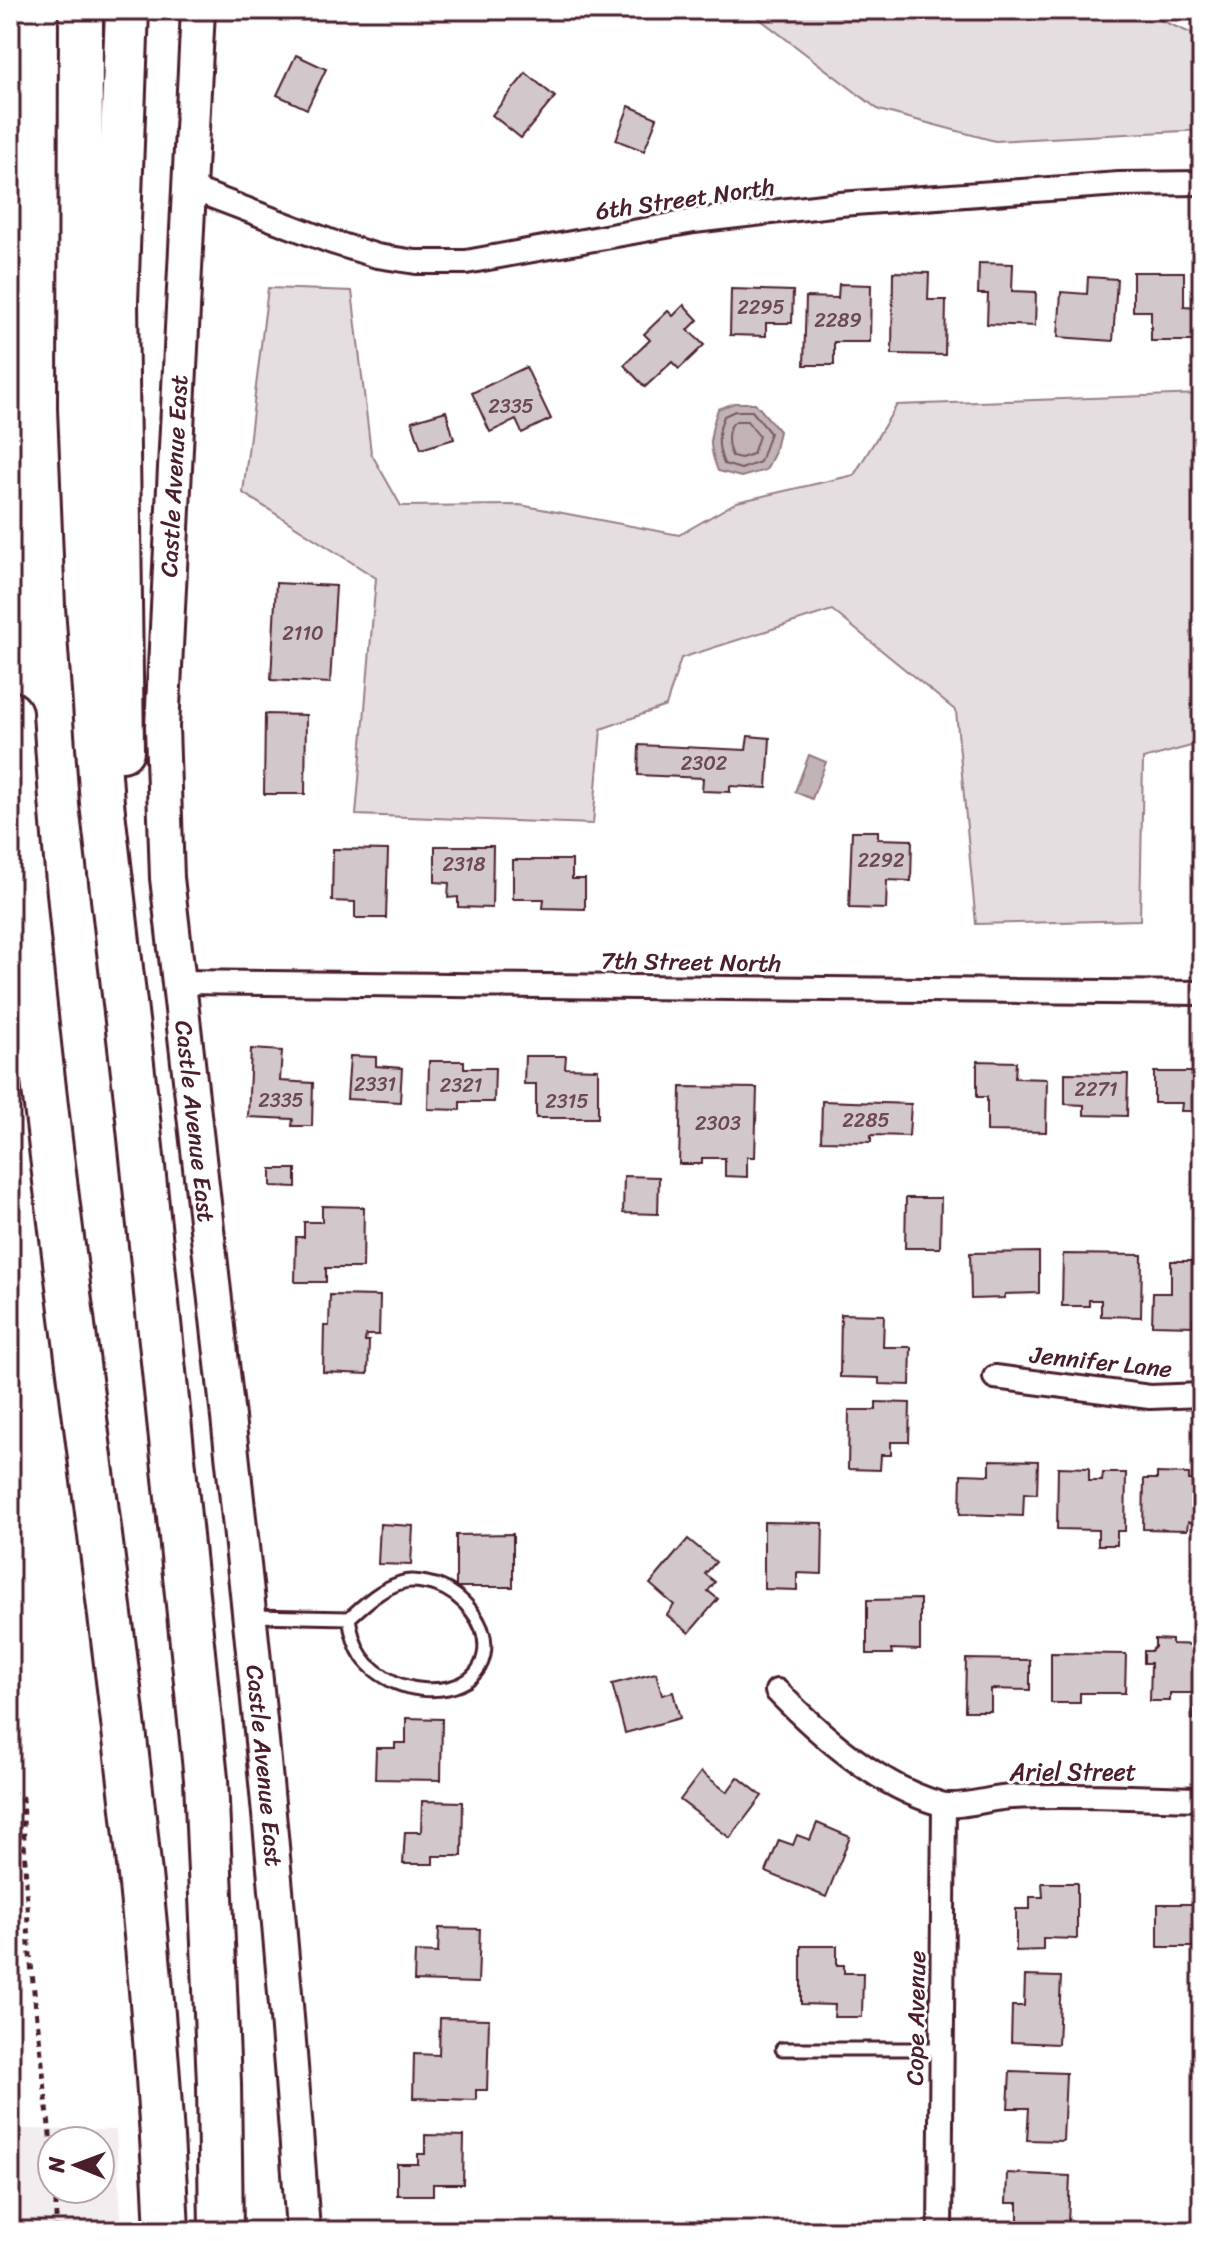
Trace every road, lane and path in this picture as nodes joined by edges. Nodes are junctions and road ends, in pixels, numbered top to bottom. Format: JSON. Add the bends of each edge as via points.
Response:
{"nodes":[{"id":1,"x":81,"y":10,"type":"edge"},
{"id":2,"x":127,"y":10,"type":"edge"},
{"id":3,"x":198,"y":10,"type":"edge"},
{"id":4,"x":1202,"y":183,"type":"edge"},
{"id":5,"x":190,"y":188,"type":"junction"},
{"id":6,"x":10,"y":713,"type":"edge"},
{"id":7,"x":10,"y":838,"type":"edge"},
{"id":8,"x":30,"y":955,"type":"junction"},
{"id":9,"x":119,"y":959,"type":"junction"},
{"id":10,"x":179,"y":982,"type":"junction"},
{"id":11,"x":1202,"y":993,"type":"edge"},
{"id":12,"x":995,"y":1377,"type":"dead end"},
{"id":13,"x":1202,"y":1395,"type":"edge"},
{"id":14,"x":249,"y":1616,"type":"junction"},
{"id":15,"x":349,"y":1618,"type":"junction"},
{"id":16,"x":777,"y":1691,"type":"dead end"},
{"id":17,"x":10,"y":1792,"type":"edge"},
{"id":18,"x":1202,"y":1799,"type":"edge"},
{"id":19,"x":944,"y":1805,"type":"junction"},
{"id":20,"x":782,"y":2049,"type":"dead end"},
{"id":21,"x":942,"y":2049,"type":"junction"},
{"id":22,"x":49,"y":2125,"type":"edge"},
{"id":23,"x":56,"y":2205,"type":"edge"},
{"id":24,"x":56,"y":2231,"type":"edge"},
{"id":25,"x":167,"y":2231,"type":"edge"},
{"id":26,"x":221,"y":2231,"type":"edge"},
{"id":27,"x":303,"y":2231,"type":"edge"},
{"id":28,"x":940,"y":2231,"type":"edge"}],
"edges":[{"from":1,"to":9,"type":"highway","via":[[80,408],[88,606]]},
{"from":2,"to":9,"type":"highway","via":[[116,302],[123,692]]},
{"from":3,"to":5,"type":"street","name":"Castle Avenue East"},
{"from":4,"to":5,"type":"street","name":"6th Street North","via":[[840,204],[694,221],[466,262],[377,256]]},
{"from":5,"to":10,"type":"street","name":"Castle Avenue East","via":[[162,727],[167,878]]},
{"from":6,"to":8,"type":"highway"},
{"from":7,"to":8,"type":"highway"},
{"from":8,"to":25,"type":"highway","via":[[128,1778]]},
{"from":9,"to":26,"type":"highway","via":[[206,1779]]},
{"from":10,"to":11,"type":"street","name":"7th Street North"},
{"from":10,"to":14,"type":"street","name":"Castle Avenue East"},
{"from":12,"to":13,"type":"street","name":"Jennifer Lane","via":[[1150,1397]]},
{"from":14,"to":15,"type":"lane"},
{"from":14,"to":27,"type":"street","name":"Castle Avenue East","via":[[276,1874]]},
{"from":15,"to":15,"type":"lane","via":[[379,1592],[403,1582],[424,1582],[451,1590],[473,1612],[482,1630],[484,1655],[477,1671],[461,1684],[413,1690],[362,1660],[352,1642]]},
{"from":16,"to":19,"type":"street","via":[[846,1753]]},
{"from":17,"to":22,"type":"path","via":[[22,1798],[29,1946]]},
{"from":18,"to":19,"type":"street","name":"Ariel Street","via":[[1012,1797]]},
{"from":19,"to":21,"type":"street","name":"Cope Avenue"},
{"from":20,"to":21,"type":"lane"},
{"from":21,"to":28,"type":"street","name":"Cope Avenue"},
{"from":23,"to":24,"type":"path"}]}
